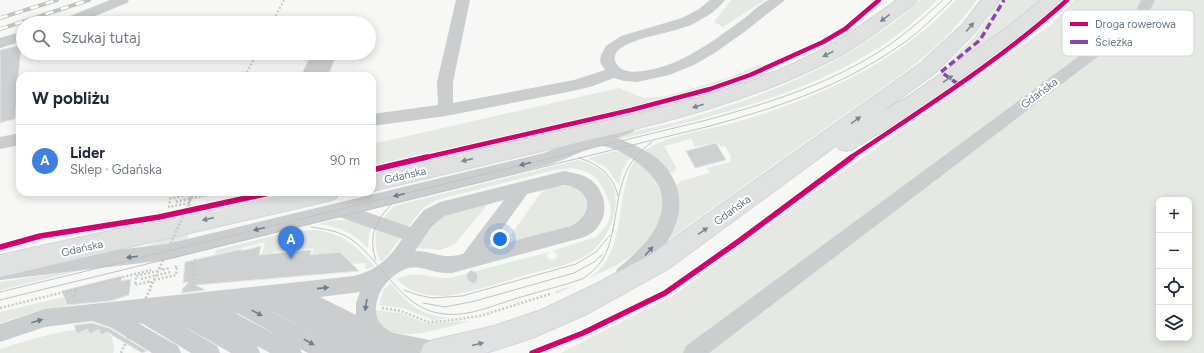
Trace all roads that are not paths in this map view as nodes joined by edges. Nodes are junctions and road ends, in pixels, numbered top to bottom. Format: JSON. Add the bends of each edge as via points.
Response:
{"nodes":[{"id":1,"x":122,"y":0,"type":"edge"},
{"id":2,"x":463,"y":0,"type":"edge"},
{"id":3,"x":718,"y":0,"type":"edge"},
{"id":4,"x":778,"y":0,"type":"edge"},
{"id":5,"x":908,"y":0,"type":"edge"},
{"id":6,"x":990,"y":0,"type":"edge"},
{"id":7,"x":1052,"y":0,"type":"edge"},
{"id":8,"x":1148,"y":0,"type":"edge"},
{"id":9,"x":1143,"y":10,"type":"edge"},
{"id":10,"x":82,"y":16,"type":"edge"},
{"id":11,"x":16,"y":38,"type":"edge"},
{"id":12,"x":0,"y":42,"type":"edge"},
{"id":13,"x":1090,"y":56,"type":"edge"},
{"id":14,"x":614,"y":72,"type":"junction"},
{"id":15,"x":446,"y":110,"type":"junction"},
{"id":16,"x":668,"y":115,"type":"junction"},
{"id":17,"x":376,"y":119,"type":"edge"},
{"id":18,"x":16,"y":140,"type":"edge"},
{"id":19,"x":604,"y":142,"type":"junction"},
{"id":20,"x":0,"y":143,"type":"edge"},
{"id":21,"x":547,"y":151,"type":"junction"},
{"id":22,"x":376,"y":181,"type":"edge"},
{"id":23,"x":522,"y":188,"type":"junction"},
{"id":24,"x":376,"y":191,"type":"edge"},
{"id":25,"x":355,"y":196,"type":"edge"},
{"id":26,"x":334,"y":201,"type":"edge"},
{"id":27,"x":723,"y":217,"type":"junction"},
{"id":28,"x":415,"y":236,"type":"junction"},
{"id":29,"x":469,"y":261,"type":"junction"},
{"id":30,"x":0,"y":266,"type":"edge"},
{"id":31,"x":390,"y":268,"type":"junction"},
{"id":32,"x":0,"y":272,"type":"edge"},
{"id":33,"x":200,"y":292,"type":"junction"},
{"id":34,"x":270,"y":294,"type":"junction"},
{"id":35,"x":180,"y":296,"type":"junction"},
{"id":36,"x":145,"y":297,"type":"junction"},
{"id":37,"x":238,"y":297,"type":"junction"},
{"id":38,"x":586,"y":302,"type":"junction"},
{"id":39,"x":80,"y":307,"type":"junction"},
{"id":40,"x":111,"y":310,"type":"junction"},
{"id":41,"x":0,"y":333,"type":"edge"},
{"id":42,"x":385,"y":346,"type":"edge"},
{"id":43,"x":436,"y":352,"type":"edge"},
{"id":44,"x":171,"y":353,"type":"edge"},
{"id":45,"x":210,"y":353,"type":"edge"},
{"id":46,"x":250,"y":353,"type":"edge"},
{"id":47,"x":292,"y":353,"type":"edge"},
{"id":48,"x":339,"y":353,"type":"edge"},
{"id":49,"x":693,"y":353,"type":"edge"}],
"edges":[{"from":1,"to":10,"type":"lane"},
{"from":2,"to":15,"type":"lane","via":[[445,82]]},
{"from":3,"to":14,"type":"lane","via":[[704,12],[685,22],[624,39],[608,54],[607,61]]},
{"from":4,"to":14,"type":"lane","via":[[698,57],[683,64],[639,76],[626,77]]},
{"from":5,"to":16,"type":"main road","name":"Gdańska","one_way":true,"via":[[861,35],[807,65],[746,91]]},
{"from":27,"to":6,"type":"main road","name":"Gdańska","one_way":true,"via":[[928,68],[969,28]]},
{"from":27,"to":7,"type":"main road","one_way":true,"via":[[916,101],[1014,31]]},
{"from":8,"to":9,"type":"lane","name":"Gdańska"},
{"from":11,"to":12,"type":"lane"},
{"from":13,"to":49,"type":"lane","name":"Gdańska"},
{"from":14,"to":15,"type":"lane","via":[[589,82]]},
{"from":15,"to":17,"type":"lane"},
{"from":16,"to":19,"type":"lane","via":[[633,126]]},
{"from":16,"to":21,"type":"main road","name":"Gdańska"},
{"from":18,"to":20,"type":"lane"},
{"from":19,"to":21,"type":"lane"},
{"from":38,"to":19,"type":"lane","one_way":true,"via":[[616,282],[649,252],[668,223],[670,210],[671,197],[667,185],[654,164],[634,152]]},
{"from":21,"to":22,"type":"main road","name":"Gdańska","one_way":true},
{"from":21,"to":24,"type":"lane","one_way":true},
{"from":23,"to":28,"type":"lane","via":[[438,210],[430,216]]},
{"from":23,"to":29,"type":"lane"},
{"from":23,"to":29,"type":"lane","via":[[561,179],[576,180],[586,185],[590,191],[596,204],[596,216],[589,226],[578,232]]},
{"from":25,"to":26,"type":"lane","one_way":true},
{"from":26,"to":28,"type":"lane"},
{"from":26,"to":30,"type":"main road","name":"Gdańska","one_way":true},
{"from":26,"to":32,"type":"lane","one_way":true,"via":[[160,253]]},
{"from":38,"to":27,"type":"main road","name":"Gdańska","one_way":true,"via":[[659,262]]},
{"from":28,"to":31,"type":"lane"},
{"from":29,"to":31,"type":"lane","via":[[448,265],[416,259],[402,261]]},
{"from":34,"to":31,"type":"lane","one_way":true,"via":[[358,284],[374,279]]},
{"from":31,"to":42,"type":"lane","one_way":true,"via":[[371,289],[365,310],[370,327]]},
{"from":33,"to":35,"type":"lane"},
{"from":33,"to":37,"type":"lane"},
{"from":33,"to":48,"type":"lane","one_way":true,"via":[[241,305],[317,347]]},
{"from":34,"to":37,"type":"lane"},
{"from":34,"to":42,"type":"lane","via":[[305,298]]},
{"from":35,"to":36,"type":"lane"},
{"from":35,"to":47,"type":"lane","via":[[193,304],[209,308]]},
{"from":36,"to":40,"type":"lane"},
{"from":36,"to":46,"type":"lane","via":[[180,313]]},
{"from":37,"to":42,"type":"lane","via":[[272,302],[350,344]]},
{"from":43,"to":38,"type":"main road","name":"Gdańska","one_way":true,"via":[[485,342],[569,311]]},
{"from":39,"to":40,"type":"lane"},
{"from":41,"to":39,"type":"lane","one_way":true},
{"from":39,"to":44,"type":"lane","via":[[116,320]]},
{"from":40,"to":45,"type":"lane","via":[[146,315]]},
{"from":42,"to":43,"type":"lane","via":[[396,343]]}]}
